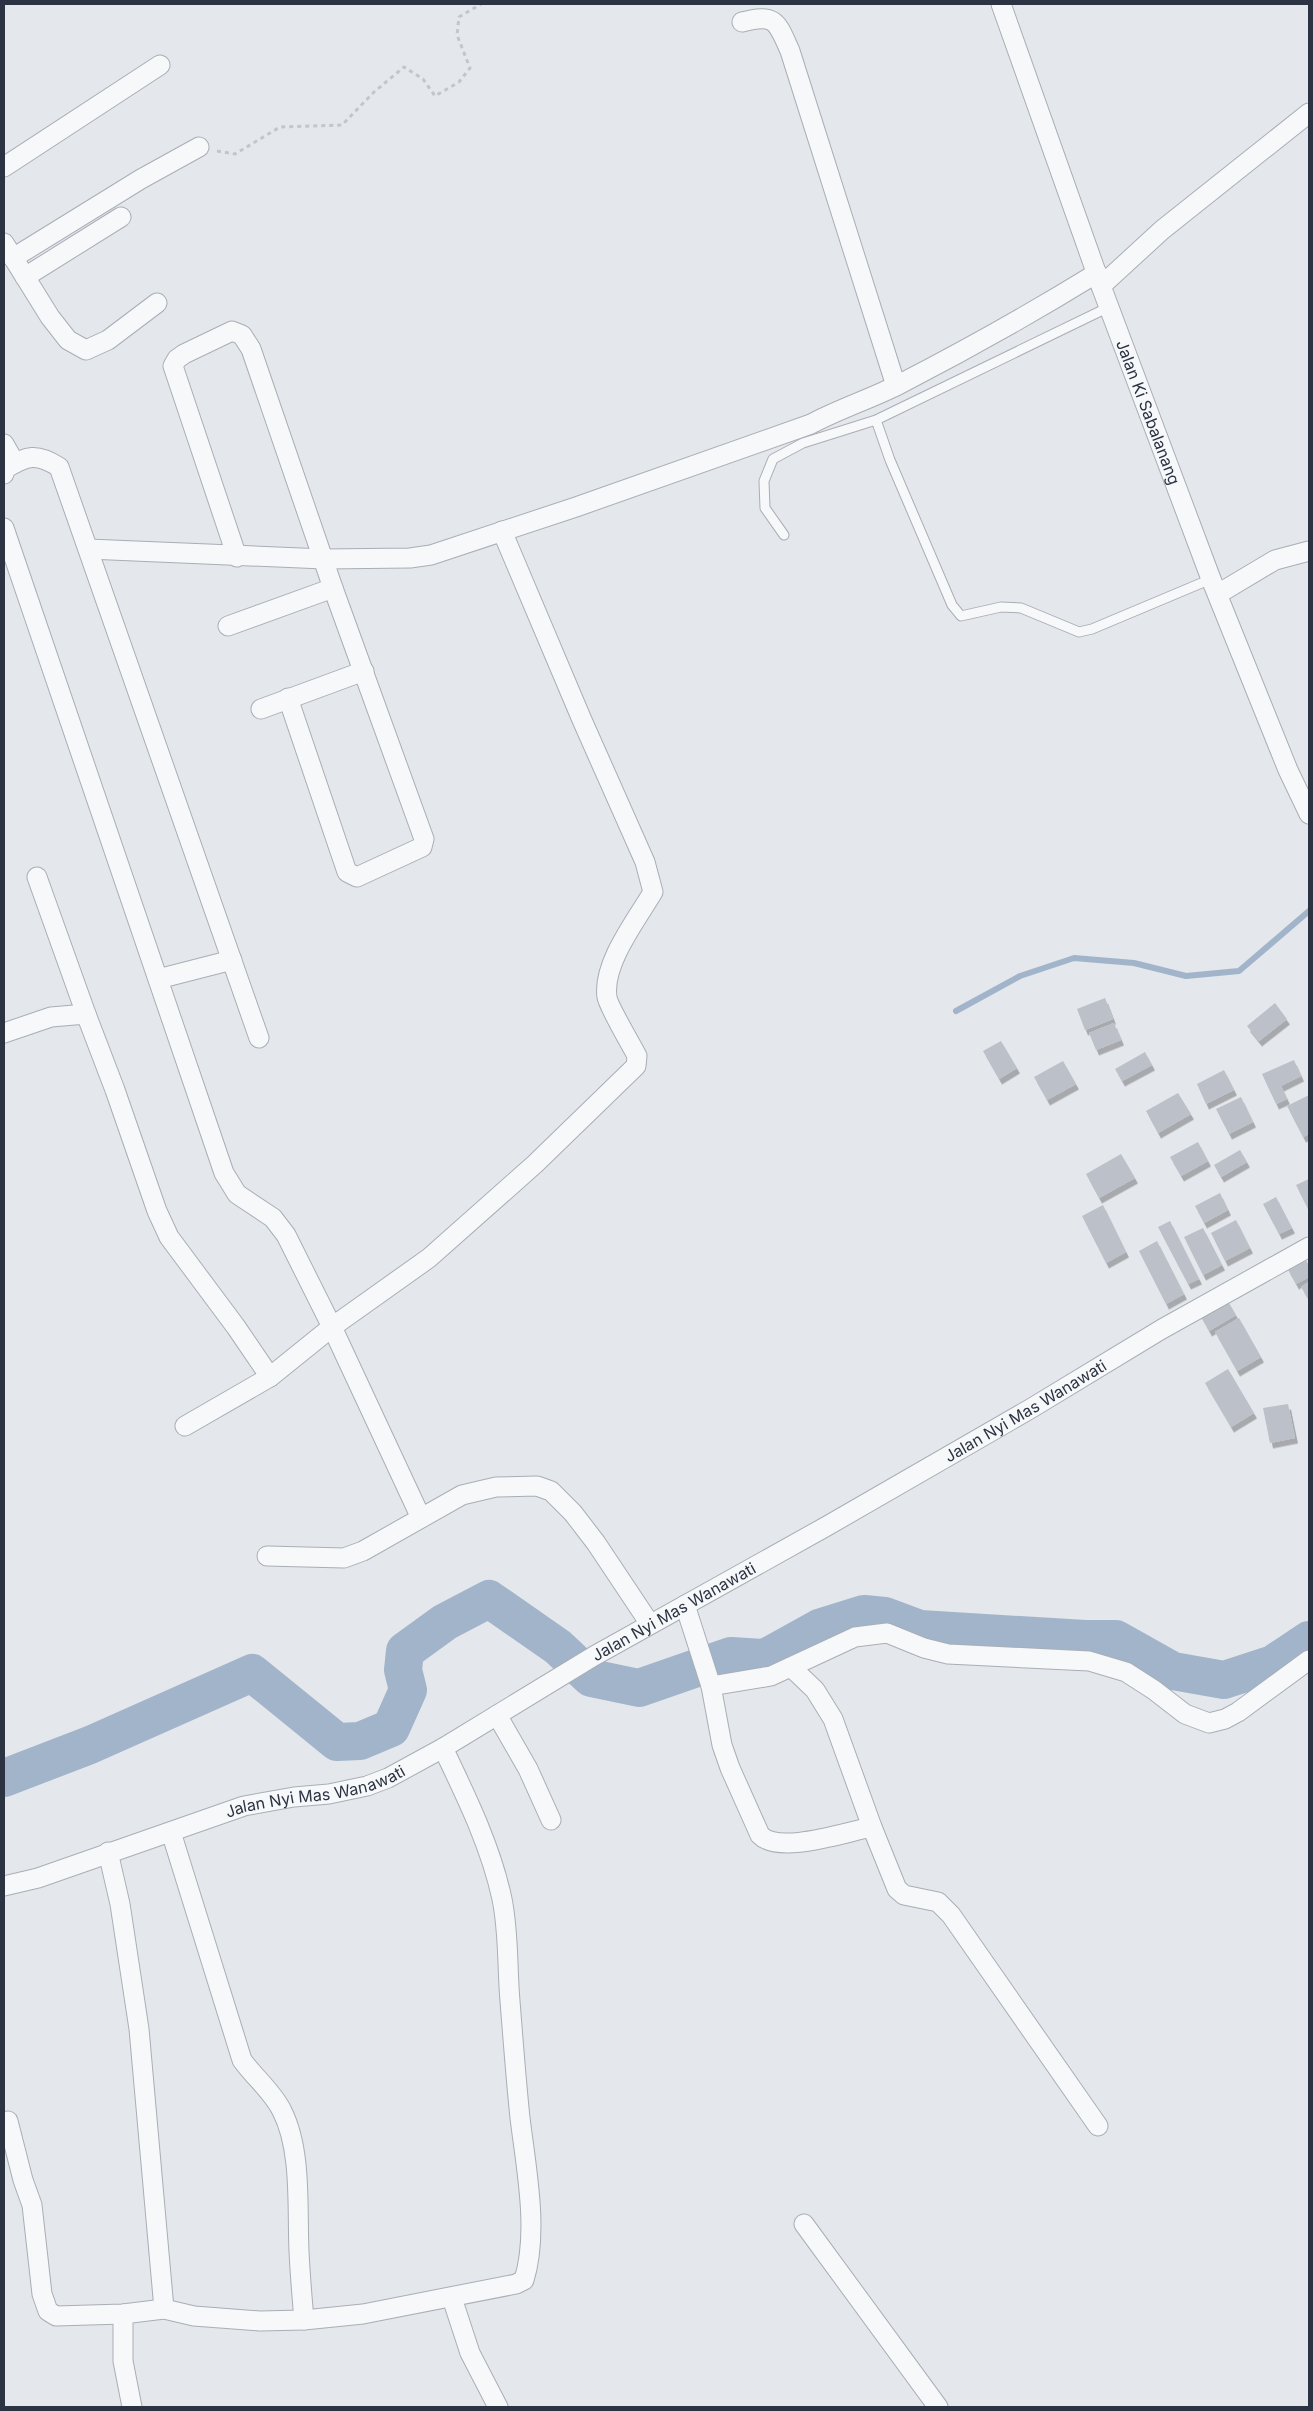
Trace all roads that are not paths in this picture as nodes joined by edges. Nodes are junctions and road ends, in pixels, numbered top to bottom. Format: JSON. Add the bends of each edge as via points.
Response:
{"nodes":[{"id":1,"x":1001,"y":4,"type":"edge"},
{"id":2,"x":742,"y":22,"type":"dead end"},
{"id":3,"x":160,"y":65,"type":"dead end"},
{"id":4,"x":1309,"y":113,"type":"edge"},
{"id":5,"x":199,"y":147,"type":"road end"},
{"id":6,"x":4,"y":167,"type":"edge"},
{"id":7,"x":121,"y":217,"type":"dead end"},
{"id":8,"x":9,"y":251,"type":"edge"},
{"id":9,"x":25,"y":277,"type":"junction"},
{"id":10,"x":1099,"y":279,"type":"junction"},
{"id":11,"x":157,"y":303,"type":"dead end"},
{"id":12,"x":1109,"y":307,"type":"junction"},
{"id":13,"x":896,"y":386,"type":"junction"},
{"id":14,"x":876,"y":420,"type":"junction"},
{"id":15,"x":4,"y":444,"type":"edge"},
{"id":16,"x":9,"y":468,"type":"edge"},
{"id":17,"x":4,"y":528,"type":"edge"},
{"id":18,"x":502,"y":531,"type":"junction"},
{"id":19,"x":784,"y":535,"type":"dead end"},
{"id":20,"x":88,"y":549,"type":"junction"},
{"id":21,"x":1309,"y":551,"type":"edge"},
{"id":22,"x":237,"y":557,"type":"junction"},
{"id":23,"x":324,"y":559,"type":"junction"},
{"id":24,"x":1214,"y":587,"type":"junction"},
{"id":25,"x":333,"y":588,"type":"junction"},
{"id":26,"x":228,"y":626,"type":"dead end"},
{"id":27,"x":364,"y":671,"type":"junction"},
{"id":28,"x":288,"y":698,"type":"junction"},
{"id":29,"x":261,"y":709,"type":"dead end"},
{"id":30,"x":1309,"y":814,"type":"edge"},
{"id":31,"x":38,"y":876,"type":"dead end"},
{"id":32,"x":232,"y":960,"type":"junction"},
{"id":33,"x":158,"y":979,"type":"junction"},
{"id":34,"x":86,"y":1014,"type":"junction"},
{"id":35,"x":4,"y":1033,"type":"edge"},
{"id":36,"x":259,"y":1038,"type":"dead end"},
{"id":37,"x":1309,"y":1247,"type":"edge"},
{"id":38,"x":332,"y":1327,"type":"junction"},
{"id":39,"x":270,"y":1377,"type":"junction"},
{"id":40,"x":185,"y":1426,"type":"dead end"},
{"id":41,"x":421,"y":1518,"type":"junction"},
{"id":42,"x":267,"y":1556,"type":"dead end"},
{"id":43,"x":685,"y":1605,"type":"junction"},
{"id":44,"x":650,"y":1624,"type":"junction"},
{"id":45,"x":1309,"y":1660,"type":"edge"},
{"id":46,"x":791,"y":1667,"type":"junction"},
{"id":47,"x":710,"y":1682,"type":"junction"},
{"id":48,"x":497,"y":1715,"type":"junction"},
{"id":49,"x":443,"y":1748,"type":"junction"},
{"id":50,"x":551,"y":1820,"type":"dead end"},
{"id":51,"x":872,"y":1826,"type":"junction"},
{"id":52,"x":171,"y":1832,"type":"junction"},
{"id":53,"x":108,"y":1852,"type":"junction"},
{"id":54,"x":4,"y":1886,"type":"edge"},
{"id":55,"x":8,"y":2121,"type":"dead end"},
{"id":56,"x":1098,"y":2126,"type":"dead end"},
{"id":57,"x":804,"y":2224,"type":"dead end"},
{"id":58,"x":452,"y":2298,"type":"junction"},
{"id":59,"x":164,"y":2309,"type":"junction"},
{"id":60,"x":123,"y":2314,"type":"junction"},
{"id":61,"x":304,"y":2320,"type":"junction"},
{"id":62,"x":132,"y":2407,"type":"edge"},
{"id":63,"x":498,"y":2407,"type":"edge"},
{"id":64,"x":938,"y":2407,"type":"edge"}],
"edges":[{"from":1,"to":10,"type":"street","name":"Jalan Ki Sabalanang"},
{"from":2,"to":13,"type":"street","via":[[759,17],[769,18],[779,25]]},
{"from":3,"to":6,"type":"street"},
{"from":4,"to":10,"type":"street"},
{"from":5,"to":8,"type":"street"},
{"from":7,"to":9,"type":"street"},
{"from":8,"to":9,"type":"street"},
{"from":9,"to":11,"type":"street","via":[[68,340],[86,350],[108,340]]},
{"from":10,"to":12,"type":"street","name":"Jalan Ki Sabalanang"},
{"from":10,"to":13,"type":"street"},
{"from":12,"to":14,"type":"lane"},
{"from":12,"to":24,"type":"street","name":"Jalan Ki Sabalanang"},
{"from":13,"to":18,"type":"street","via":[[811,424]]},
{"from":14,"to":19,"type":"lane","via":[[803,443],[774,459],[764,481],[765,508]]},
{"from":14,"to":24,"type":"lane","via":[[952,605],[962,616],[1001,607],[1021,608],[1079,632]]},
{"from":15,"to":16,"type":"street"},
{"from":16,"to":20,"type":"street","via":[[28,457],[44,458],[59,466]]},
{"from":17,"to":33,"type":"street"},
{"from":18,"to":23,"type":"street","via":[[432,555]]},
{"from":18,"to":38,"type":"street","via":[[645,862],[653,892],[620,945],[610,975],[607,998],[637,1056],[636,1066],[465,1228],[429,1258]]},
{"from":20,"to":22,"type":"street"},
{"from":20,"to":32,"type":"street"},
{"from":21,"to":24,"type":"street","via":[[1275,560]]},
{"from":22,"to":23,"type":"street"},
{"from":22,"to":23,"type":"street","via":[[174,366],[184,354],[232,331],[242,335],[251,349]]},
{"from":23,"to":25,"type":"street"},
{"from":24,"to":30,"type":"street","name":"Jalan Ki Sabalanang"},
{"from":25,"to":26,"type":"street"},
{"from":25,"to":27,"type":"street"},
{"from":27,"to":28,"type":"street"},
{"from":27,"to":28,"type":"street","via":[[424,842],[418,850],[357,877],[347,872]]},
{"from":28,"to":29,"type":"street"},
{"from":31,"to":34,"type":"street"},
{"from":32,"to":33,"type":"street"},
{"from":32,"to":36,"type":"street"},
{"from":33,"to":38,"type":"street","via":[[224,1173],[237,1194],[273,1218],[286,1235]]},
{"from":34,"to":35,"type":"street","via":[[51,1017]]},
{"from":34,"to":39,"type":"street","via":[[169,1237]]},
{"from":37,"to":43,"type":"street","name":"Jalan Nyi Mas Wanawati"},
{"from":38,"to":39,"type":"street"},
{"from":38,"to":41,"type":"street"},
{"from":39,"to":40,"type":"street"},
{"from":41,"to":42,"type":"street","via":[[363,1551],[344,1558]]},
{"from":41,"to":44,"type":"street","via":[[462,1495],[496,1487],[537,1486],[551,1491],[596,1543]]},
{"from":43,"to":44,"type":"street","name":"Jalan Nyi Mas Wanawati"},
{"from":43,"to":47,"type":"street"},
{"from":44,"to":48,"type":"street","name":"Jalan Nyi Mas Wanawati"},
{"from":45,"to":46,"type":"street","via":[[1238,1712],[1209,1723],[1184,1714],[1126,1672],[1089,1661],[948,1654],[887,1632],[856,1638]]},
{"from":46,"to":47,"type":"street","via":[[752,1680]]},
{"from":46,"to":51,"type":"street","via":[[815,1690],[833,1719]]},
{"from":47,"to":51,"type":"street","via":[[722,1745],[730,1768],[765,1840],[789,1844]]},
{"from":48,"to":49,"type":"street","name":"Jalan Nyi Mas Wanawati"},
{"from":48,"to":50,"type":"street","via":[[528,1769]]},
{"from":49,"to":52,"type":"street","name":"Jalan Nyi Mas Wanawati","via":[[367,1786],[244,1806]]},
{"from":49,"to":58,"type":"street","via":[[465,1793],[501,1898],[507,1932],[530,2227],[524,2280]]},
{"from":51,"to":56,"type":"street","via":[[898,1889],[904,1895],[938,1902],[951,1915]]},
{"from":52,"to":53,"type":"street","name":"Jalan Nyi Mas Wanawati"},
{"from":52,"to":61,"type":"street","via":[[242,2060],[282,2111],[290,2136],[296,2179]]},
{"from":53,"to":54,"type":"street","name":"Jalan Nyi Mas Wanawati","via":[[38,1878]]},
{"from":53,"to":59,"type":"street","via":[[120,1904],[139,2028]]},
{"from":55,"to":60,"type":"street","via":[[22,2180],[32,2206],[42,2294],[48,2311],[66,2317]]},
{"from":57,"to":64,"type":"street"},
{"from":58,"to":61,"type":"street","via":[[363,2314]]},
{"from":58,"to":63,"type":"street","via":[[470,2353]]},
{"from":59,"to":60,"type":"street"},
{"from":59,"to":61,"type":"street","via":[[194,2316]]},
{"from":60,"to":62,"type":"street","via":[[123,2361]]}]}
